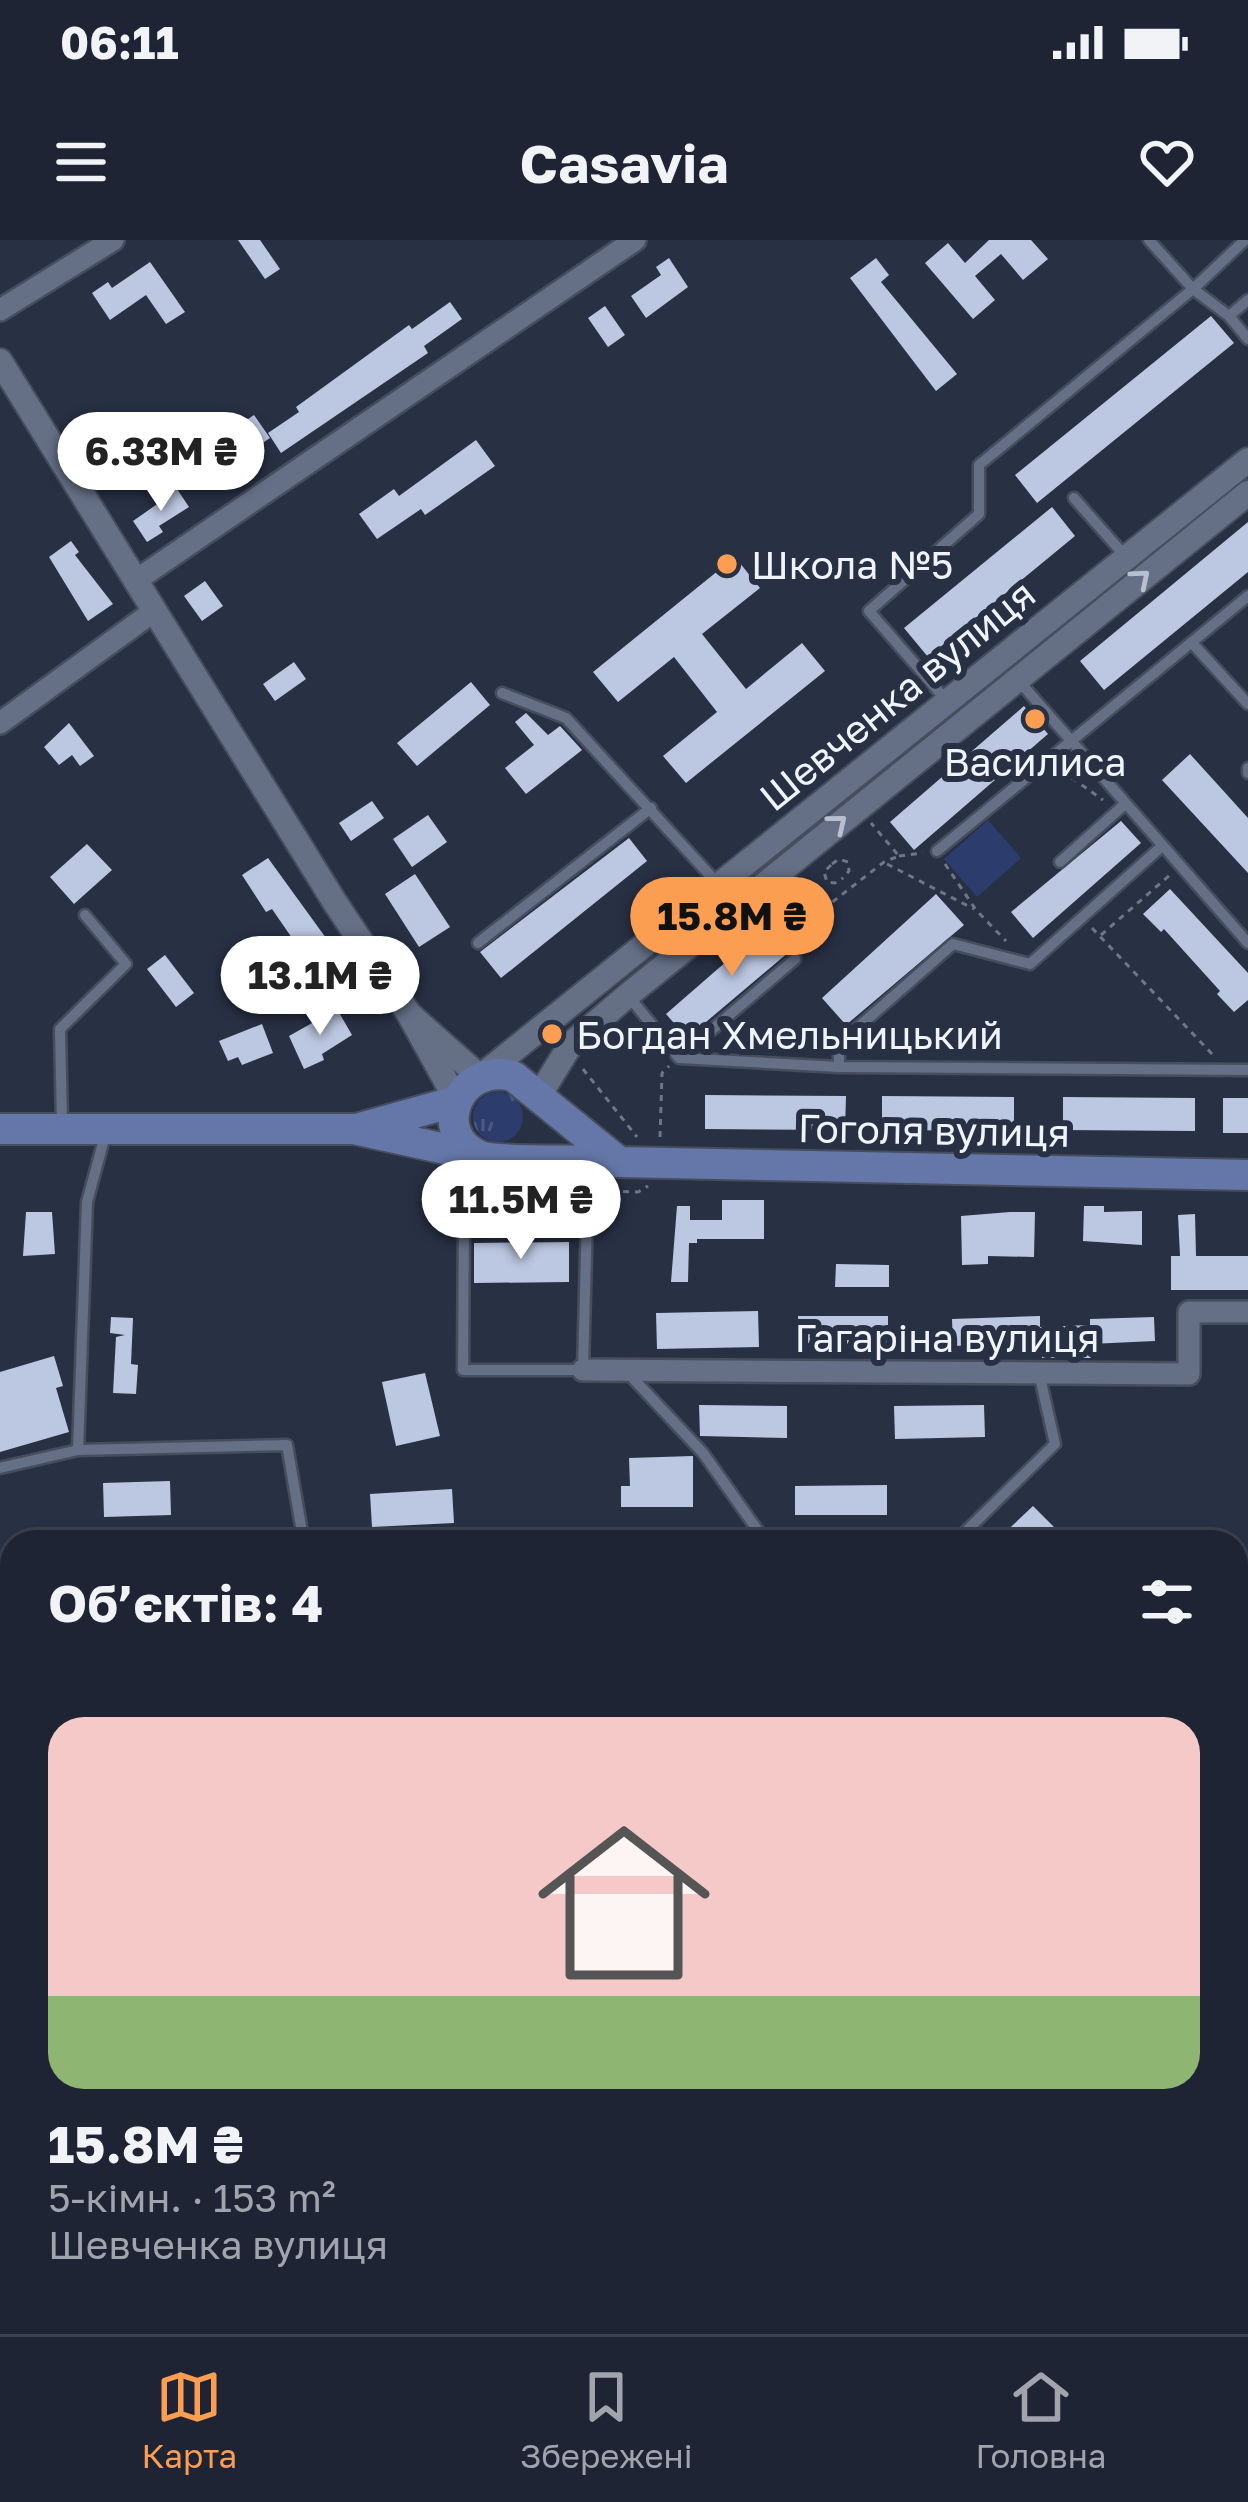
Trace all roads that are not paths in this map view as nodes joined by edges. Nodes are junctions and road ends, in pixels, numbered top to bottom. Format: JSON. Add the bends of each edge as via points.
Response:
{"nodes":[{"id":1,"x":113,"y":240,"type":"edge"},
{"id":2,"x":634,"y":240,"type":"edge"},
{"id":3,"x":1148,"y":240,"type":"edge"},
{"id":4,"x":1245,"y":240,"type":"edge"},
{"id":5,"x":1193,"y":289,"type":"junction"},
{"id":6,"x":1248,"y":300,"type":"edge"},
{"id":7,"x":0,"y":310,"type":"edge"},
{"id":8,"x":1229,"y":316,"type":"junction"},
{"id":9,"x":1248,"y":339,"type":"edge"},
{"id":10,"x":0,"y":361,"type":"edge"},
{"id":11,"x":1248,"y":460,"type":"edge"},
{"id":12,"x":1248,"y":493,"type":"edge"},
{"id":13,"x":1074,"y":497,"type":"dead end"},
{"id":14,"x":1126,"y":556,"type":"junction"},
{"id":15,"x":135,"y":581,"type":"junction"},
{"id":16,"x":1248,"y":596,"type":"edge"},
{"id":17,"x":154,"y":611,"type":"junction"},
{"id":18,"x":1192,"y":643,"type":"junction"},
{"id":19,"x":1018,"y":669,"type":"junction"},
{"id":20,"x":502,"y":694,"type":"dead end"},
{"id":21,"x":949,"y":704,"type":"junction"},
{"id":22,"x":1248,"y":704,"type":"edge"},
{"id":23,"x":0,"y":723,"type":"edge"},
{"id":24,"x":1071,"y":744,"type":"junction"},
{"id":25,"x":1122,"y":807,"type":"junction"},
{"id":26,"x":651,"y":808,"type":"junction"},
{"id":27,"x":1161,"y":847,"type":"junction"},
{"id":28,"x":937,"y":851,"type":"road end"},
{"id":29,"x":1060,"y":862,"type":"dead end"},
{"id":30,"x":718,"y":884,"type":"junction"},
{"id":31,"x":85,"y":915,"type":"dead end"},
{"id":32,"x":478,"y":943,"type":"dead end"},
{"id":33,"x":1248,"y":943,"type":"edge"},
{"id":34,"x":795,"y":959,"type":"dead end"},
{"id":35,"x":628,"y":995,"type":"junction"},
{"id":36,"x":409,"y":1014,"type":"junction"},
{"id":37,"x":680,"y":1058,"type":"junction"},
{"id":38,"x":839,"y":1066,"type":"junction"},
{"id":39,"x":1248,"y":1070,"type":"edge"},
{"id":40,"x":480,"y":1077,"type":"junction"},
{"id":41,"x":537,"y":1099,"type":"junction"},
{"id":42,"x":457,"y":1101,"type":"junction"},
{"id":43,"x":0,"y":1129,"type":"edge"},
{"id":44,"x":62,"y":1129,"type":"junction"},
{"id":45,"x":106,"y":1129,"type":"junction"},
{"id":46,"x":354,"y":1130,"type":"junction"},
{"id":47,"x":618,"y":1156,"type":"junction"},
{"id":48,"x":485,"y":1157,"type":"junction"},
{"id":49,"x":1248,"y":1175,"type":"edge"},
{"id":50,"x":587,"y":1216,"type":"junction"},
{"id":51,"x":464,"y":1217,"type":"junction"},
{"id":52,"x":1248,"y":1312,"type":"edge"},
{"id":53,"x":583,"y":1370,"type":"junction"},
{"id":54,"x":626,"y":1371,"type":"junction"},
{"id":55,"x":1039,"y":1373,"type":"junction"},
{"id":56,"x":78,"y":1450,"type":"junction"},
{"id":57,"x":0,"y":1468,"type":"edge"},
{"id":58,"x":301,"y":1526,"type":"dead end"},
{"id":59,"x":758,"y":1530,"type":"edge"},
{"id":60,"x":968,"y":1530,"type":"edge"}],
"edges":[{"from":1,"to":7,"type":"street"},
{"from":2,"to":15,"type":"street"},
{"from":3,"to":5,"type":"lane"},
{"from":4,"to":5,"type":"lane"},
{"from":5,"to":8,"type":"lane"},
{"from":5,"to":21,"type":"lane","via":[[979,465],[979,514],[869,611]]},
{"from":6,"to":8,"type":"lane"},
{"from":8,"to":9,"type":"lane"},
{"from":10,"to":15,"type":"street"},
{"from":11,"to":14,"type":"street","name":"Шевченка вулиця"},
{"from":19,"to":12,"type":"street","name":"Шевченка вулиця","one_way":true},
{"from":13,"to":14,"type":"lane"},
{"from":14,"to":19,"type":"street","name":"Шевченка вулиця"},
{"from":15,"to":17,"type":"street"},
{"from":16,"to":18,"type":"lane"},
{"from":17,"to":23,"type":"street"},
{"from":17,"to":36,"type":"street"},
{"from":18,"to":22,"type":"lane"},
{"from":18,"to":24,"type":"lane"},
{"from":19,"to":21,"type":"street","name":"Шевченка вулиця"},
{"from":19,"to":24,"type":"lane"},
{"from":35,"to":19,"type":"street","name":"Шевченка вулиця","one_way":true},
{"from":20,"to":26,"type":"lane","via":[[566,718]]},
{"from":21,"to":30,"type":"street","name":"Шевченка вулиця"},
{"from":24,"to":25,"type":"lane"},
{"from":24,"to":28,"type":"lane"},
{"from":25,"to":27,"type":"lane"},
{"from":25,"to":29,"type":"lane"},
{"from":26,"to":30,"type":"lane"},
{"from":26,"to":32,"type":"lane"},
{"from":27,"to":33,"type":"lane"},
{"from":27,"to":38,"type":"lane","via":[[1030,964],[953,944],[839,1044]]},
{"from":30,"to":40,"type":"street","name":"Шевченка вулиця"},
{"from":31,"to":44,"type":"lane","via":[[125,964],[60,1028]]},
{"from":34,"to":37,"type":"lane"},
{"from":35,"to":37,"type":"lane"},
{"from":35,"to":41,"type":"street","name":"Шевченка вулиця","via":[[571,1044]]},
{"from":36,"to":40,"type":"street"},
{"from":36,"to":42,"type":"street"},
{"from":37,"to":38,"type":"lane"},
{"from":38,"to":39,"type":"lane"},
{"from":40,"to":41,"type":"main road","via":[[513,1076]]},
{"from":40,"to":42,"type":"main road"},
{"from":41,"to":47,"type":"main road"},
{"from":41,"to":48,"type":"main road","via":[[538,1132],[525,1150]]},
{"from":42,"to":46,"type":"main road","name":"Гоголя вулиця"},
{"from":42,"to":48,"type":"main road","via":[[458,1134]]},
{"from":43,"to":44,"type":"main road","name":"Гоголя вулиця"},
{"from":44,"to":45,"type":"main road","name":"Гоголя вулиця"},
{"from":45,"to":46,"type":"main road","name":"Гоголя вулиця"},
{"from":45,"to":56,"type":"lane","via":[[87,1202]]},
{"from":46,"to":48,"type":"main road","name":"Гоголя вулиця"},
{"from":47,"to":48,"type":"main road","name":"Гоголя вулиця"},
{"from":47,"to":49,"type":"main road","name":"Гоголя вулиця"},
{"from":47,"to":50,"type":"lane","via":[[587,1191]]},
{"from":48,"to":51,"type":"lane"},
{"from":50,"to":51,"type":"lane"},
{"from":50,"to":53,"type":"lane"},
{"from":51,"to":53,"type":"lane","via":[[463,1370]]},
{"from":52,"to":55,"type":"street","name":"Гагаріна вулиця","via":[[1190,1312],[1189,1374]]},
{"from":53,"to":54,"type":"street","name":"Гагаріна вулиця"},
{"from":54,"to":55,"type":"street","name":"Гагаріна вулиця"},
{"from":54,"to":59,"type":"lane","via":[[703,1453]]},
{"from":55,"to":60,"type":"lane","via":[[1055,1444]]},
{"from":56,"to":57,"type":"lane"},
{"from":56,"to":58,"type":"lane","via":[[287,1445]]}]}
